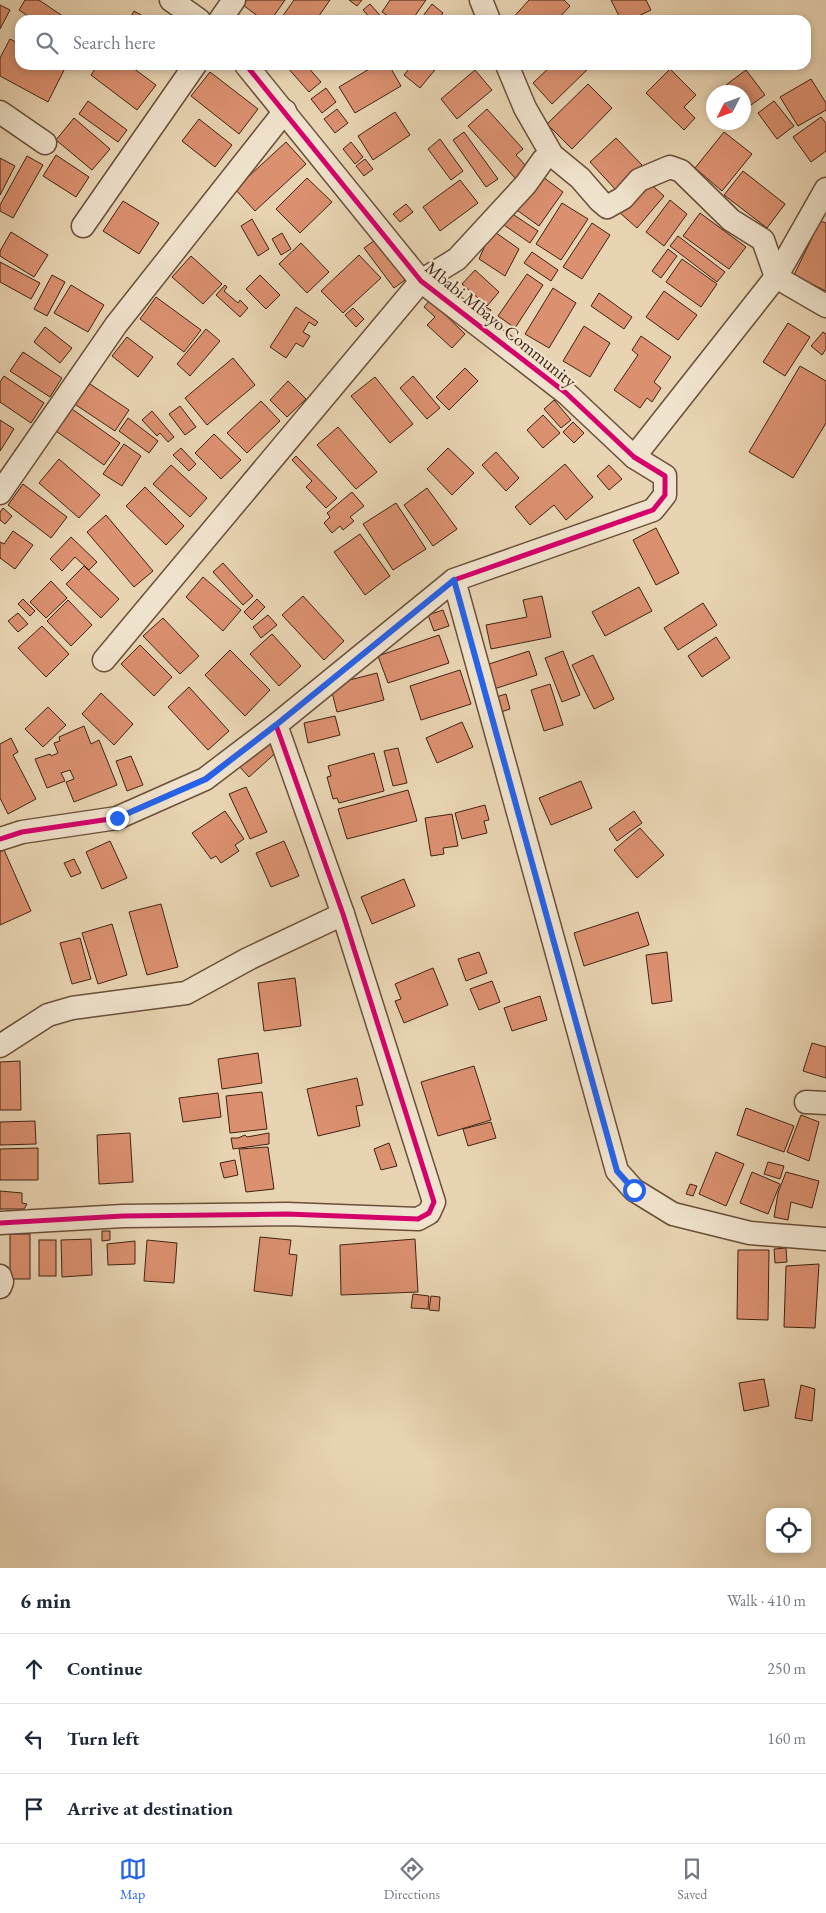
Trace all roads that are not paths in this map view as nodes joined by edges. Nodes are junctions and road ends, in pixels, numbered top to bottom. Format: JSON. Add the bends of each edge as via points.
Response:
{"nodes":[{"id":1,"x":171,"y":0,"type":"edge"},
{"id":2,"x":234,"y":0,"type":"edge"},
{"id":3,"x":481,"y":0,"type":"edge"},
{"id":4,"x":192,"y":15,"type":"edge"},
{"id":5,"x":224,"y":15,"type":"edge"},
{"id":6,"x":487,"y":15,"type":"edge"},
{"id":7,"x":192,"y":70,"type":"edge"},
{"id":8,"x":250,"y":70,"type":"edge"},
{"id":9,"x":510,"y":70,"type":"edge"},
{"id":10,"x":0,"y":112,"type":"edge"},
{"id":11,"x":285,"y":112,"type":"junction"},
{"id":12,"x":46,"y":143,"type":"dead end"},
{"id":13,"x":552,"y":155,"type":"junction"},
{"id":14,"x":826,"y":189,"type":"edge"},
{"id":15,"x":83,"y":226,"type":"dead end"},
{"id":16,"x":776,"y":277,"type":"junction"},
{"id":17,"x":421,"y":280,"type":"junction"},
{"id":18,"x":826,"y":306,"type":"edge"},
{"id":19,"x":634,"y":457,"type":"junction"},
{"id":20,"x":0,"y":493,"type":"edge"},
{"id":21,"x":454,"y":580,"type":"junction"},
{"id":22,"x":104,"y":660,"type":"dead end"},
{"id":23,"x":276,"y":725,"type":"junction"},
{"id":24,"x":0,"y":839,"type":"edge"},
{"id":25,"x":343,"y":914,"type":"junction"},
{"id":26,"x":0,"y":1046,"type":"edge"},
{"id":27,"x":0,"y":1223,"type":"edge"},
{"id":28,"x":826,"y":1238,"type":"edge"},
{"id":29,"x":0,"y":1276,"type":"edge"},
{"id":30,"x":0,"y":1287,"type":"edge"}],
"edges":[{"from":1,"to":4,"type":"street"},
{"from":2,"to":5,"type":"street"},
{"from":3,"to":6,"type":"street"},
{"from":7,"to":15,"type":"street"},
{"from":8,"to":11,"type":"street","name":"Mbabi Mbayo Community"},
{"from":9,"to":13,"type":"street","via":[[525,108]]},
{"from":10,"to":12,"type":"street"},
{"from":11,"to":17,"type":"street","name":"Mbabi Mbayo Community"},
{"from":11,"to":20,"type":"street","via":[[116,325]]},
{"from":13,"to":16,"type":"street","via":[[608,207],[623,198],[639,180],[670,167],[681,171],[731,220],[762,240]]},
{"from":13,"to":17,"type":"street","via":[[544,160],[457,259]]},
{"from":14,"to":16,"type":"street"},
{"from":16,"to":18,"type":"street"},
{"from":16,"to":19,"type":"street"},
{"from":17,"to":19,"type":"street","name":"Mbabi Mbayo Community","via":[[566,393]]},
{"from":17,"to":22,"type":"street"},
{"from":19,"to":21,"type":"street","name":"Mbabi Mbayo Community","via":[[665,476],[664,494],[653,510]]},
{"from":21,"to":23,"type":"street"},
{"from":21,"to":28,"type":"street","via":[[617,1171],[634,1190],[673,1214],[750,1233]]},
{"from":23,"to":24,"type":"street","via":[[206,779],[117,818],[22,832]]},
{"from":23,"to":25,"type":"street"},
{"from":25,"to":26,"type":"street","via":[[248,959],[186,993],[72,1008],[48,1015]]},
{"from":25,"to":27,"type":"street","via":[[434,1202],[429,1214],[418,1219],[287,1214],[132,1216]]},
{"from":29,"to":30,"type":"street"}]}
